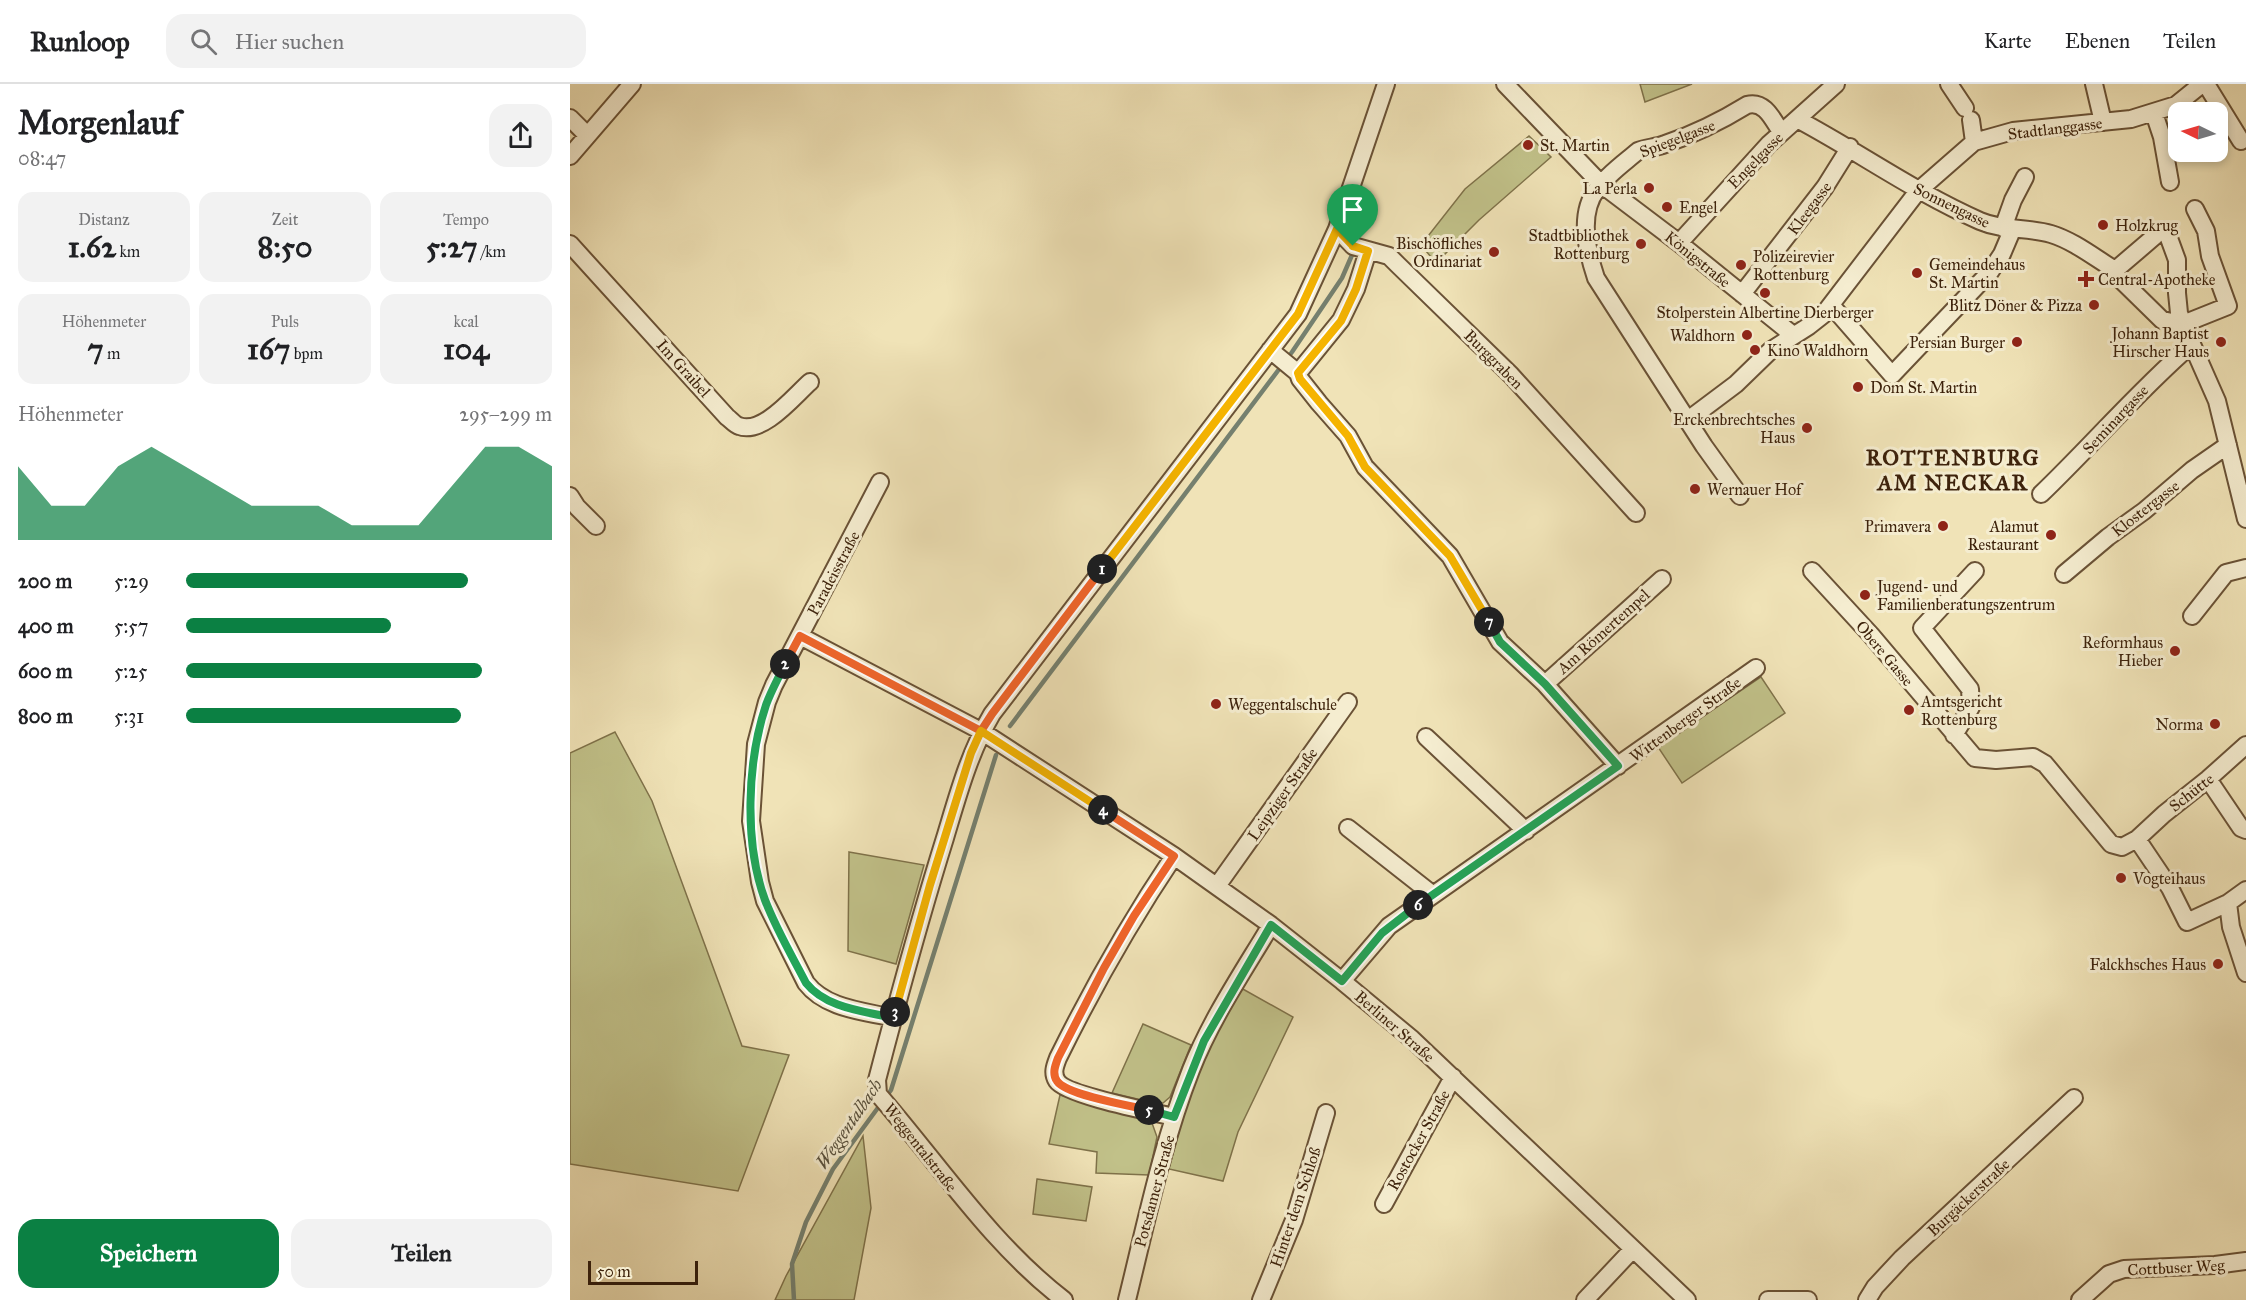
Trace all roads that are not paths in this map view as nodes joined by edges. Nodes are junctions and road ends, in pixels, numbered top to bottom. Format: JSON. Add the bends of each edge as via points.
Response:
{"nodes":[{"id":1,"x":632,"y":84,"type":"edge"},
{"id":2,"x":1386,"y":84,"type":"edge"},
{"id":3,"x":1505,"y":84,"type":"edge"},
{"id":4,"x":1836,"y":84,"type":"edge"},
{"id":5,"x":1949,"y":84,"type":"edge"},
{"id":6,"x":2094,"y":84,"type":"edge"},
{"id":7,"x":2204,"y":84,"type":"edge"},
{"id":8,"x":2154,"y":113,"type":"junction"},
{"id":9,"x":570,"y":118,"type":"edge"},
{"id":10,"x":1797,"y":118,"type":"junction"},
{"id":11,"x":2103,"y":122,"type":"junction"},
{"id":12,"x":1781,"y":132,"type":"junction"},
{"id":13,"x":587,"y":135,"type":"junction"},
{"id":14,"x":2241,"y":141,"type":"dead end"},
{"id":15,"x":1974,"y":142,"type":"junction"},
{"id":16,"x":1850,"y":147,"type":"junction"},
{"id":17,"x":570,"y":156,"type":"edge"},
{"id":18,"x":2025,"y":177,"type":"dead end"},
{"id":19,"x":2170,"y":182,"type":"dead end"},
{"id":20,"x":1601,"y":184,"type":"junction"},
{"id":21,"x":1918,"y":191,"type":"junction"},
{"id":22,"x":2195,"y":209,"type":"dead end"},
{"id":23,"x":2008,"y":228,"type":"junction"},
{"id":24,"x":1337,"y":229,"type":"junction"},
{"id":25,"x":1679,"y":243,"type":"junction"},
{"id":26,"x":570,"y":244,"type":"edge"},
{"id":27,"x":1368,"y":251,"type":"junction"},
{"id":28,"x":2114,"y":271,"type":"junction"},
{"id":29,"x":1742,"y":294,"type":"junction"},
{"id":30,"x":1831,"y":305,"type":"junction"},
{"id":31,"x":2183,"y":324,"type":"junction"},
{"id":32,"x":1786,"y":345,"type":"junction"},
{"id":33,"x":2191,"y":345,"type":"junction"},
{"id":34,"x":1275,"y":353,"type":"junction"},
{"id":35,"x":1295,"y":370,"type":"junction"},
{"id":36,"x":810,"y":381,"type":"dead end"},
{"id":37,"x":1688,"y":420,"type":"junction"},
{"id":38,"x":2228,"y":445,"type":"junction"},
{"id":39,"x":880,"y":482,"type":"dead end"},
{"id":40,"x":2041,"y":494,"type":"dead end"},
{"id":41,"x":570,"y":496,"type":"edge"},
{"id":42,"x":1740,"y":496,"type":"dead end"},
{"id":43,"x":1636,"y":513,"type":"dead end"},
{"id":44,"x":2246,"y":519,"type":"edge"},
{"id":45,"x":596,"y":526,"type":"dead end"},
{"id":46,"x":2246,"y":568,"type":"edge"},
{"id":47,"x":1812,"y":571,"type":"dead end"},
{"id":48,"x":1975,"y":571,"type":"dead end"},
{"id":49,"x":2064,"y":574,"type":"dead end"},
{"id":50,"x":1662,"y":579,"type":"dead end"},
{"id":51,"x":2192,"y":616,"type":"dead end"},
{"id":52,"x":800,"y":636,"type":"junction"},
{"id":53,"x":1756,"y":668,"type":"dead end"},
{"id":54,"x":1545,"y":684,"type":"junction"},
{"id":55,"x":1348,"y":702,"type":"dead end"},
{"id":56,"x":981,"y":731,"type":"junction"},
{"id":57,"x":1954,"y":735,"type":"junction"},
{"id":58,"x":1426,"y":737,"type":"dead end"},
{"id":59,"x":2246,"y":745,"type":"edge"},
{"id":60,"x":1618,"y":766,"type":"junction"},
{"id":61,"x":2208,"y":779,"type":"junction"},
{"id":62,"x":1348,"y":828,"type":"dead end"},
{"id":63,"x":2246,"y":830,"type":"edge"},
{"id":64,"x":1526,"y":831,"type":"junction"},
{"id":65,"x":2130,"y":843,"type":"junction"},
{"id":66,"x":1174,"y":856,"type":"junction"},
{"id":67,"x":1217,"y":886,"type":"junction"},
{"id":68,"x":2246,"y":890,"type":"edge"},
{"id":69,"x":1432,"y":894,"type":"junction"},
{"id":70,"x":2228,"y":903,"type":"junction"},
{"id":71,"x":1271,"y":925,"type":"junction"},
{"id":72,"x":2246,"y":974,"type":"edge"},
{"id":73,"x":1342,"y":981,"type":"junction"},
{"id":74,"x":893,"y":1018,"type":"junction"},
{"id":75,"x":1453,"y":1077,"type":"junction"},
{"id":76,"x":2074,"y":1098,"type":"dead end"},
{"id":77,"x":1326,"y":1113,"type":"dead end"},
{"id":78,"x":1174,"y":1117,"type":"junction"},
{"id":79,"x":1384,"y":1204,"type":"dead end"},
{"id":80,"x":1633,"y":1249,"type":"junction"},
{"id":81,"x":2246,"y":1261,"type":"edge"},
{"id":82,"x":1064,"y":1300,"type":"edge"},
{"id":83,"x":1127,"y":1300,"type":"edge"},
{"id":84,"x":1261,"y":1300,"type":"edge"},
{"id":85,"x":1586,"y":1300,"type":"edge"},
{"id":86,"x":1687,"y":1300,"type":"edge"},
{"id":87,"x":1768,"y":1300,"type":"edge"},
{"id":88,"x":1808,"y":1300,"type":"edge"},
{"id":89,"x":1867,"y":1300,"type":"edge"},
{"id":90,"x":2080,"y":1300,"type":"edge"}],
"edges":[{"from":1,"to":13,"type":"street"},
{"from":2,"to":24,"type":"street","name":"Weggentalstraße"},
{"from":3,"to":20,"type":"street","name":"Königstraße"},
{"from":4,"to":10,"type":"street","name":"Engelgasse"},
{"from":5,"to":15,"type":"street","via":[[1968,114]]},
{"from":6,"to":11,"type":"street"},
{"from":7,"to":8,"type":"street","name":"Stadtlanggasse","via":[[2176,105]]},
{"from":7,"to":14,"type":"street"},
{"from":8,"to":11,"type":"street","name":"Stadtlanggasse"},
{"from":8,"to":19,"type":"street"},
{"from":9,"to":13,"type":"street"},
{"from":10,"to":12,"type":"street","name":"Engelgasse"},
{"from":10,"to":16,"type":"street","name":"Sonnengasse"},
{"from":11,"to":15,"type":"street","name":"Stadtlanggasse","via":[[2013,131]]},
{"from":12,"to":20,"type":"street","name":"Spiegelgasse","via":[[1764,108],[1754,103],[1747,105],[1700,132],[1638,151]]},
{"from":12,"to":25,"type":"street","name":"Engelgasse"},
{"from":13,"to":17,"type":"street"},
{"from":15,"to":21,"type":"street","name":"Stadtlanggasse"},
{"from":16,"to":21,"type":"street","name":"Sonnengasse"},
{"from":16,"to":29,"type":"street","name":"Kleegasse","via":[[1825,188]]},
{"from":18,"to":23,"type":"street","via":[[2013,200]]},
{"from":20,"to":25,"type":"street","name":"Königstraße"},
{"from":20,"to":37,"type":"street","via":[[1590,200],[1586,218],[1596,278]]},
{"from":21,"to":23,"type":"street","name":"Sonnengasse","via":[[1982,222]]},
{"from":21,"to":30,"type":"street","name":"Stadtlanggasse"},
{"from":22,"to":31,"type":"street","via":[[2206,231],[2210,256],[2228,306]]},
{"from":23,"to":28,"type":"street","name":"Sonnengasse","via":[[2061,238]]},
{"from":23,"to":30,"type":"street","via":[[2002,254],[1990,272],[1892,375]]},
{"from":24,"to":27,"type":"street","name":"Burggraben","via":[[1353,246]]},
{"from":24,"to":34,"type":"street","name":"Weggentalstraße","via":[[1298,314]]},
{"from":25,"to":29,"type":"street","name":"Königstraße"},
{"from":26,"to":36,"type":"street","name":"Im Graibel","via":[[739,427],[765,423]]},
{"from":27,"to":35,"type":"street","via":[[1341,321]]},
{"from":27,"to":43,"type":"street","name":"Burggraben","via":[[1389,256],[1482,346]]},
{"from":28,"to":31,"type":"street","name":"Sonnengasse","via":[[2162,320]]},
{"from":28,"to":31,"type":"street","via":[[2161,233],[2177,260],[2176,293]]},
{"from":29,"to":32,"type":"street","name":"Königstraße"},
{"from":30,"to":32,"type":"street","name":"Stadtlanggasse"},
{"from":31,"to":33,"type":"street"},
{"from":32,"to":37,"type":"street","name":"Stadtlanggasse","via":[[1760,360],[1736,384]]},
{"from":33,"to":38,"type":"street","via":[[2217,401]]},
{"from":33,"to":40,"type":"street","name":"Seminargasse","via":[[2153,378]]},
{"from":34,"to":35,"type":"street","name":"Am Römertempel"},
{"from":34,"to":56,"type":"street","name":"Weggentalstraße"},
{"from":35,"to":54,"type":"street","name":"Am Römertempel","via":[[1348,436],[1365,467],[1450,556],[1500,642]]},
{"from":37,"to":42,"type":"street"},
{"from":38,"to":44,"type":"street"},
{"from":38,"to":49,"type":"street","name":"Klostergasse"},
{"from":39,"to":52,"type":"street","name":"Paradeisstraße"},
{"from":41,"to":45,"type":"street"},
{"from":46,"to":51,"type":"street","via":[[2226,573]]},
{"from":47,"to":57,"type":"street","name":"Obere Gasse"},
{"from":48,"to":57,"type":"street","via":[[1922,627],[1970,689],[1971,707]]},
{"from":50,"to":54,"type":"street","name":"Am Römertempel"},
{"from":52,"to":56,"type":"street","name":"Berliner Straße"},
{"from":52,"to":74,"type":"street","name":"Paradeisstraße","via":[[767,702],[756,744],[751,821],[760,882],[765,901],[812,992],[831,1002]]},
{"from":53,"to":60,"type":"street","name":"Wittenberger Straße"},
{"from":54,"to":60,"type":"street","name":"Am Römertempel"},
{"from":55,"to":67,"type":"street","name":"Leipziger Straße"},
{"from":56,"to":66,"type":"street","name":"Berliner Straße"},
{"from":56,"to":74,"type":"street","name":"Weggentalstraße","via":[[930,885]]},
{"from":57,"to":65,"type":"street","name":"Obere Gasse","via":[[1975,758],[2034,757],[2045,764],[2103,837],[2111,844]]},
{"from":58,"to":64,"type":"street"},
{"from":59,"to":61,"type":"street","name":"Schütte"},
{"from":60,"to":64,"type":"street","name":"Wittenberger Straße"},
{"from":61,"to":63,"type":"street"},
{"from":61,"to":65,"type":"street","name":"Schütte"},
{"from":62,"to":69,"type":"street"},
{"from":64,"to":69,"type":"street","name":"Wittenberger Straße"},
{"from":65,"to":70,"type":"street","via":[[2170,888],[2187,922]]},
{"from":66,"to":67,"type":"street","name":"Berliner Straße"},
{"from":66,"to":78,"type":"street","via":[[1104,968],[1054,1072],[1057,1082],[1074,1092]]},
{"from":67,"to":71,"type":"street","name":"Berliner Straße"},
{"from":68,"to":70,"type":"street"},
{"from":69,"to":73,"type":"street","name":"Wittenberger Straße","via":[[1382,933]]},
{"from":70,"to":72,"type":"street"},
{"from":71,"to":73,"type":"street","name":"Berliner Straße"},
{"from":71,"to":78,"type":"street","name":"Potsdamer Straße","via":[[1204,1041]]},
{"from":73,"to":75,"type":"street","name":"Berliner Straße"},
{"from":74,"to":82,"type":"street","name":"Weggentalstraße","via":[[877,1080],[878,1094],[962,1199],[1002,1243]]},
{"from":75,"to":79,"type":"street","name":"Rostocker Straße"},
{"from":75,"to":80,"type":"street","name":"Berliner Straße"},
{"from":76,"to":89,"type":"street","name":"Burgäckerstraße","via":[[1902,1258]]},
{"from":77,"to":84,"type":"street","name":"Hinter dem Schloß","via":[[1294,1220]]},
{"from":78,"to":83,"type":"street","name":"Potsdamer Straße"},
{"from":80,"to":85,"type":"street"},
{"from":80,"to":86,"type":"street","name":"Berliner Straße"},
{"from":81,"to":90,"type":"street","name":"Cottbuser Weg","via":[[2124,1269],[2109,1274]]},
{"from":87,"to":88,"type":"street"}]}
